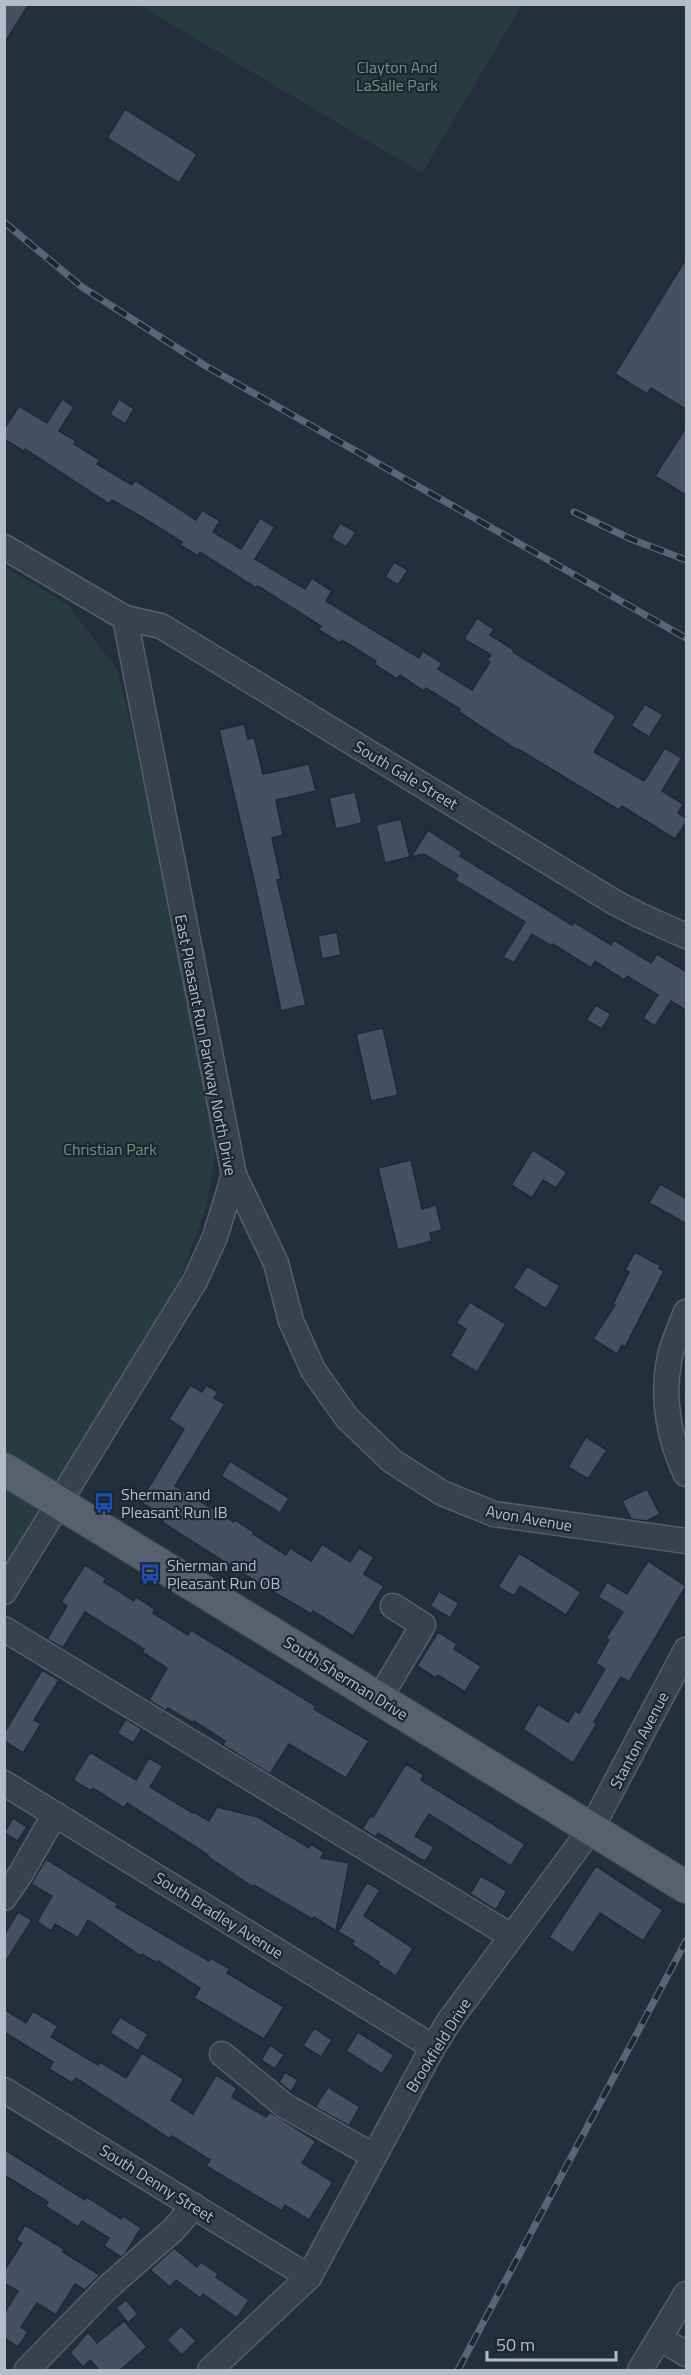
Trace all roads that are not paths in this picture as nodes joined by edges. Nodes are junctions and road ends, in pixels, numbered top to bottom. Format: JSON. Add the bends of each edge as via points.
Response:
{"nodes":[{"id":1,"x":4,"y":547,"type":"edge"},
{"id":2,"x":125,"y":618,"type":"junction"},
{"id":3,"x":687,"y":936,"type":"edge"},
{"id":4,"x":234,"y":1175,"type":"junction"},
{"id":5,"x":687,"y":1312,"type":"edge"},
{"id":6,"x":4,"y":1469,"type":"edge"},
{"id":7,"x":687,"y":1474,"type":"edge"},
{"id":8,"x":58,"y":1502,"type":"junction"},
{"id":9,"x":687,"y":1541,"type":"edge"},
{"id":10,"x":4,"y":1592,"type":"edge"},
{"id":11,"x":393,"y":1606,"type":"dead end"},
{"id":12,"x":4,"y":1629,"type":"edge"},
{"id":13,"x":687,"y":1650,"type":"edge"},
{"id":14,"x":379,"y":1699,"type":"junction"},
{"id":15,"x":4,"y":1782,"type":"edge"},
{"id":16,"x":55,"y":1814,"type":"junction"},
{"id":17,"x":591,"y":1829,"type":"junction"},
{"id":18,"x":687,"y":1887,"type":"edge"},
{"id":19,"x":4,"y":1898,"type":"edge"},
{"id":20,"x":511,"y":1936,"type":"junction"},
{"id":21,"x":433,"y":2047,"type":"junction"},
{"id":22,"x":222,"y":2054,"type":"dead end"},
{"id":23,"x":4,"y":2090,"type":"edge"},
{"id":24,"x":374,"y":2156,"type":"junction"},
{"id":25,"x":194,"y":2206,"type":"junction"},
{"id":26,"x":309,"y":2277,"type":"junction"},
{"id":27,"x":687,"y":2294,"type":"edge"},
{"id":28,"x":660,"y":2338,"type":"junction"},
{"id":29,"x":687,"y":2354,"type":"edge"},
{"id":30,"x":27,"y":2370,"type":"edge"},
{"id":31,"x":210,"y":2370,"type":"edge"},
{"id":32,"x":640,"y":2370,"type":"edge"}],
"edges":[{"from":1,"to":2,"type":"street"},
{"from":2,"to":3,"type":"street","name":"South Gale Street","via":[[161,626],[614,902]]},
{"from":2,"to":4,"type":"street","name":"East Pleasant Run Parkway North Drive"},
{"from":4,"to":8,"type":"street","name":"East Pleasant Run Parkway North Drive","via":[[216,1237],[195,1281]]},
{"from":4,"to":9,"type":"street","name":"Avon Avenue","via":[[276,1263],[291,1321],[313,1370],[347,1418],[380,1452],[436,1490],[494,1514]]},
{"from":5,"to":7,"type":"street","via":[[671,1352],[667,1383],[671,1432]]},
{"from":6,"to":8,"type":"main road","name":"South Sherman Drive"},
{"from":8,"to":10,"type":"street","name":"East Pleasant Run Parkway North Drive"},
{"from":8,"to":14,"type":"main road","name":"South Sherman Drive"},
{"from":11,"to":14,"type":"street","via":[[423,1625]]},
{"from":12,"to":20,"type":"street"},
{"from":13,"to":17,"type":"street","name":"Stanton Avenue"},
{"from":14,"to":17,"type":"main road","name":"South Sherman Drive"},
{"from":15,"to":16,"type":"street","name":"South Bradley Avenue"},
{"from":16,"to":19,"type":"street"},
{"from":16,"to":21,"type":"street","name":"South Bradley Avenue"},
{"from":17,"to":18,"type":"main road","name":"South Sherman Drive"},
{"from":17,"to":20,"type":"street","name":"Brookfield Drive"},
{"from":20,"to":21,"type":"street","name":"Brookfield Drive"},
{"from":21,"to":24,"type":"street","name":"Brookfield Drive"},
{"from":22,"to":24,"type":"street","via":[[285,2106]]},
{"from":23,"to":25,"type":"street","name":"South Denny Street"},
{"from":24,"to":26,"type":"street","name":"Brookfield Drive"},
{"from":25,"to":26,"type":"street","name":"South Denny Street"},
{"from":25,"to":30,"type":"street"},
{"from":26,"to":31,"type":"street","name":"Brookfield Drive"},
{"from":27,"to":28,"type":"street"},
{"from":28,"to":29,"type":"street"},
{"from":28,"to":32,"type":"street"}]}
